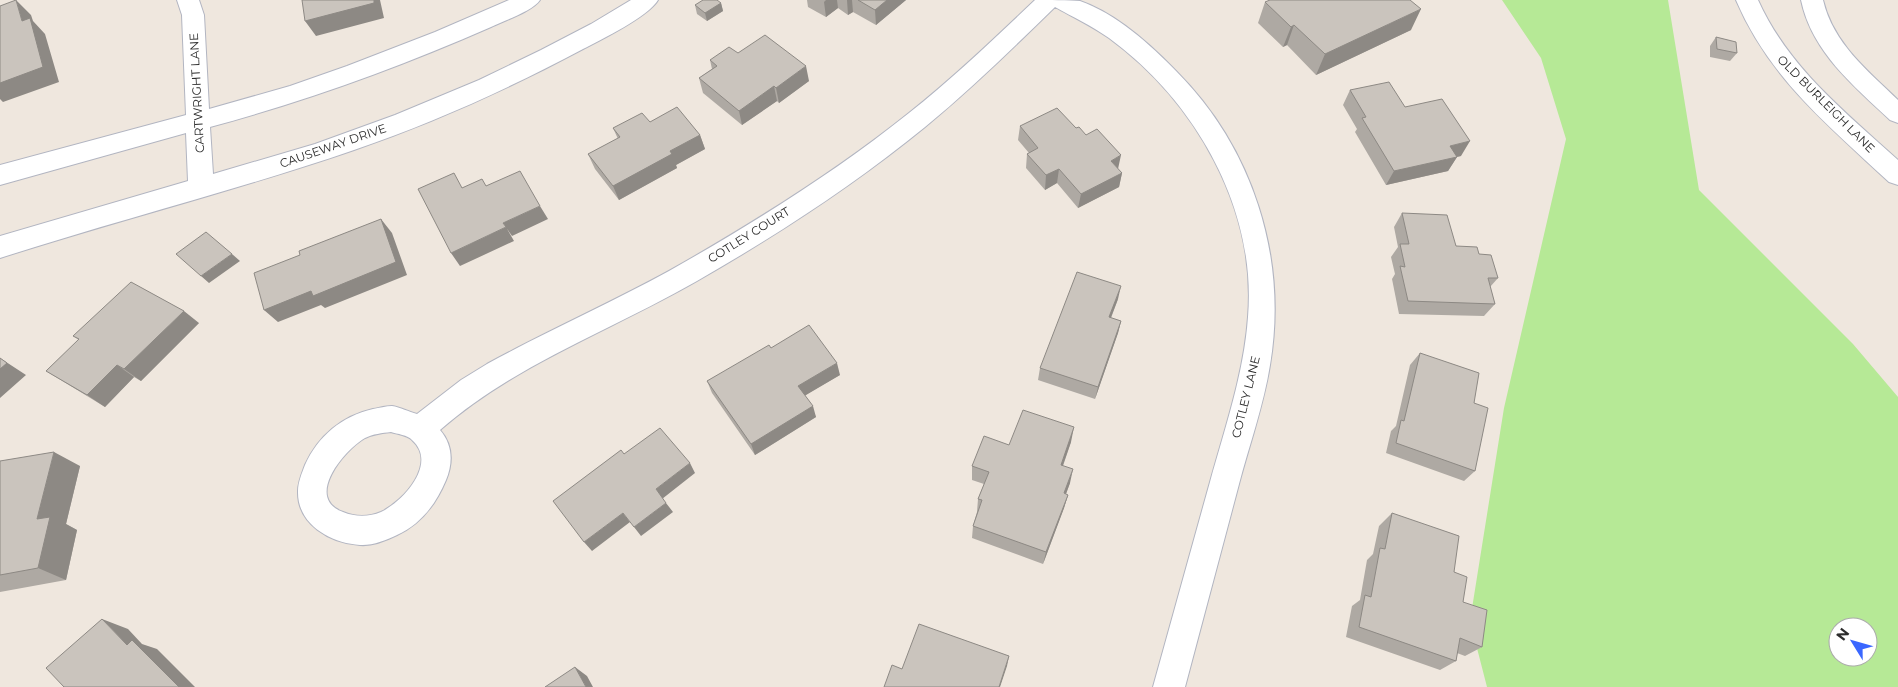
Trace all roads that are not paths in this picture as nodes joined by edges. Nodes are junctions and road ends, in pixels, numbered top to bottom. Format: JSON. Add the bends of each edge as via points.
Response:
{"nodes":[{"id":1,"x":188,"y":0,"type":"edge"},
{"id":2,"x":529,"y":0,"type":"edge"},
{"id":3,"x":647,"y":0,"type":"edge"},
{"id":4,"x":1049,"y":0,"type":"edge"},
{"id":5,"x":1061,"y":0,"type":"edge"},
{"id":6,"x":1747,"y":0,"type":"edge"},
{"id":7,"x":1812,"y":0,"type":"edge"},
{"id":8,"x":1898,"y":114,"type":"edge"},
{"id":9,"x":198,"y":120,"type":"junction"},
{"id":10,"x":1898,"y":125,"type":"edge"},
{"id":11,"x":1856,"y":136,"type":"junction"},
{"id":12,"x":1898,"y":175,"type":"edge"},
{"id":13,"x":0,"y":176,"type":"edge"},
{"id":14,"x":201,"y":187,"type":"junction"},
{"id":15,"x":0,"y":247,"type":"edge"},
{"id":16,"x":422,"y":428,"type":"dead end"},
{"id":17,"x":1169,"y":687,"type":"edge"}],
"edges":[{"from":1,"to":9,"type":"street","name":"CARTWRIGHT LANE","via":[[193,15]]},
{"from":2,"to":9,"type":"street","via":[[378,65]]},
{"from":3,"to":14,"type":"street","name":"CAUSEWAY DRIVE","via":[[581,42],[476,92],[387,128]]},
{"from":4,"to":16,"type":"street","name":"COTLEY COURT","via":[[970,75],[819,192],[636,302],[507,366],[450,403]]},
{"from":5,"to":17,"type":"street","name":"COTLEY LANE","via":[[1124,37],[1158,66],[1191,102],[1216,138],[1242,192],[1258,245],[1262,317],[1256,366]]},
{"from":6,"to":11,"type":"street","name":"OLD BURLEIGH LANE","via":[[1771,47]]},
{"from":7,"to":8,"type":"street","via":[[1813,14],[1832,47]]},
{"from":9,"to":13,"type":"street"},
{"from":9,"to":14,"type":"street","name":"CARTWRIGHT LANE"},
{"from":10,"to":11,"type":"street"},
{"from":11,"to":12,"type":"street","name":"OLD BURLEIGH LANE"},
{"from":14,"to":15,"type":"street","name":"CAUSEWAY DRIVE"}]}
